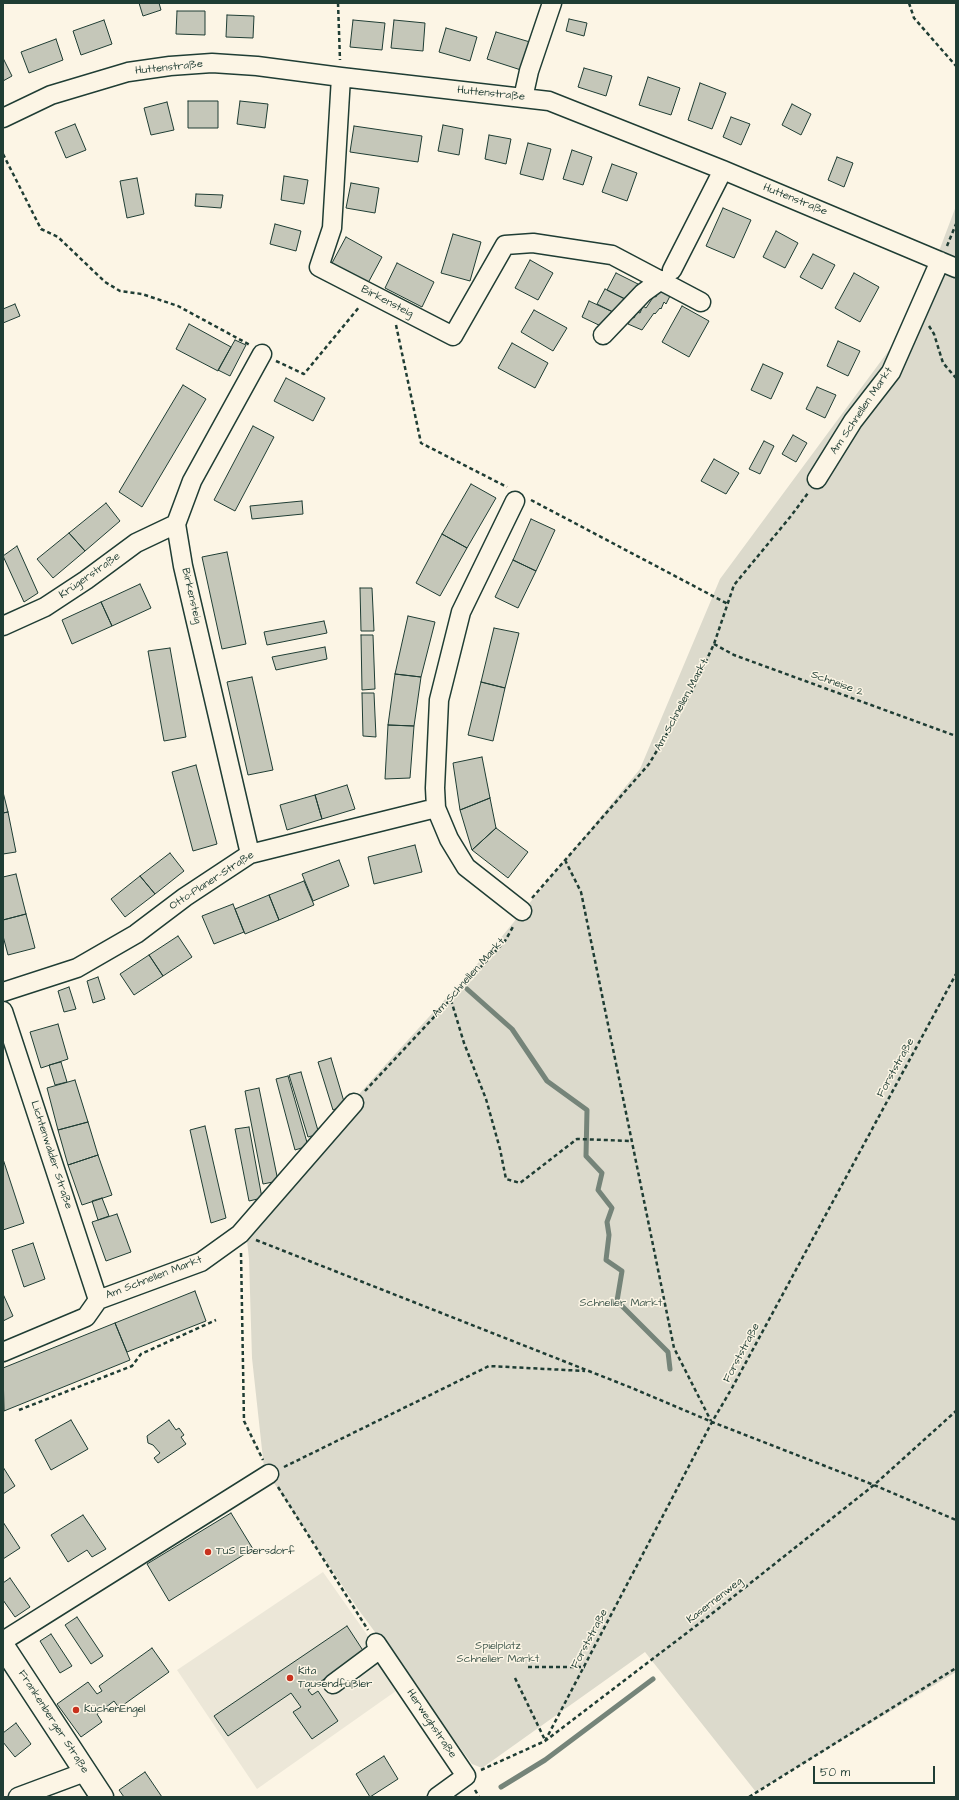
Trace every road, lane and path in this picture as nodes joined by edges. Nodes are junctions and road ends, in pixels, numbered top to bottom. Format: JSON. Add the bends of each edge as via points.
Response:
{"nodes":[{"id":1,"x":338,"y":3,"type":"edge"},
{"id":2,"x":552,"y":3,"type":"edge"},
{"id":3,"x":909,"y":3,"type":"edge"},
{"id":4,"x":956,"y":66,"type":"edge"},
{"id":5,"x":341,"y":77,"type":"junction"},
{"id":6,"x":523,"y":98,"type":"junction"},
{"id":7,"x":3,"y":118,"type":"edge"},
{"id":8,"x":3,"y":154,"type":"edge"},
{"id":9,"x":722,"y":170,"type":"junction"},
{"id":10,"x":956,"y":224,"type":"edge"},
{"id":11,"x":948,"y":264,"type":"edge"},
{"id":12,"x":666,"y":275,"type":"junction"},
{"id":13,"x":370,"y":293,"type":"junction"},
{"id":14,"x":701,"y":302,"type":"dead end"},
{"id":15,"x":920,"y":307,"type":"junction"},
{"id":16,"x":396,"y":324,"type":"dead end"},
{"id":17,"x":603,"y":335,"type":"dead end"},
{"id":18,"x":262,"y":354,"type":"junction"},
{"id":19,"x":956,"y":378,"type":"edge"},
{"id":20,"x":817,"y":479,"type":"joint"},
{"id":21,"x":516,"y":495,"type":"junction"},
{"id":22,"x":176,"y":524,"type":"junction"},
{"id":23,"x":728,"y":604,"type":"junction"},
{"id":24,"x":3,"y":626,"type":"edge"},
{"id":25,"x":714,"y":644,"type":"junction"},
{"id":26,"x":956,"y":736,"type":"edge"},
{"id":27,"x":436,"y":808,"type":"junction"},
{"id":28,"x":250,"y":854,"type":"junction"},
{"id":29,"x":565,"y":860,"type":"junction"},
{"id":30,"x":522,"y":911,"type":"junction"},
{"id":31,"x":956,"y":974,"type":"edge"},
{"id":32,"x":3,"y":992,"type":"edge"},
{"id":33,"x":450,"y":999,"type":"junction"},
{"id":34,"x":3,"y":1011,"type":"edge"},
{"id":35,"x":354,"y":1102,"type":"joint"},
{"id":36,"x":632,"y":1140,"type":"junction"},
{"id":37,"x":240,"y":1234,"type":"junction"},
{"id":38,"x":98,"y":1300,"type":"junction"},
{"id":39,"x":216,"y":1320,"type":"dead end"},
{"id":40,"x":3,"y":1352,"type":"edge"},
{"id":41,"x":588,"y":1371,"type":"junction"},
{"id":42,"x":19,"y":1410,"type":"dead end"},
{"id":43,"x":956,"y":1411,"type":"edge"},
{"id":44,"x":712,"y":1422,"type":"junction"},
{"id":45,"x":269,"y":1474,"type":"junction"},
{"id":46,"x":874,"y":1485,"type":"junction"},
{"id":47,"x":956,"y":1520,"type":"edge"},
{"id":48,"x":3,"y":1641,"type":"edge"},
{"id":49,"x":3,"y":1646,"type":"edge"},
{"id":50,"x":378,"y":1646,"type":"junction"},
{"id":51,"x":528,"y":1667,"type":"dead end"},
{"id":52,"x":585,"y":1667,"type":"junction"},
{"id":53,"x":956,"y":1668,"type":"edge"},
{"id":54,"x":515,"y":1678,"type":"dead end"},
{"id":55,"x":333,"y":1684,"type":"dead end"},
{"id":56,"x":545,"y":1740,"type":"junction"},
{"id":57,"x":86,"y":1772,"type":"junction"},
{"id":58,"x":466,"y":1776,"type":"junction"},
{"id":59,"x":18,"y":1797,"type":"edge"},
{"id":60,"x":102,"y":1797,"type":"edge"},
{"id":61,"x":437,"y":1797,"type":"edge"},
{"id":62,"x":749,"y":1797,"type":"edge"}],
"edges":[{"from":1,"to":5,"type":"path"},
{"from":2,"to":6,"type":"street","via":[[529,71]]},
{"from":3,"to":4,"type":"path","via":[[914,18]]},
{"from":5,"to":6,"type":"street","name":"Huttenstraße"},
{"from":5,"to":7,"type":"street","name":"Huttenstraße","via":[[212,63],[170,66],[128,72],[51,95]]},
{"from":5,"to":13,"type":"street","name":"Birkensteig","via":[[332,228],[319,267]]},
{"from":6,"to":9,"type":"street","name":"Huttenstraße","via":[[549,101]]},
{"from":8,"to":18,"type":"path","via":[[42,229],[58,237],[104,282],[120,291],[142,294],[189,311]]},
{"from":9,"to":11,"type":"street","name":"Huttenstraße"},
{"from":9,"to":12,"type":"street"},
{"from":10,"to":11,"type":"path"},
{"from":11,"to":15,"type":"street","name":"Am Schnellen Markt"},
{"from":12,"to":13,"type":"street","name":"Birkensteig","via":[[612,255],[534,243],[505,246],[453,336]]},
{"from":12,"to":14,"type":"street","name":"Birkensteig"},
{"from":12,"to":17,"type":"street","via":[[643,293]]},
{"from":13,"to":18,"type":"path","via":[[304,374]]},
{"from":15,"to":19,"type":"path","via":[[934,334],[943,363]]},
{"from":15,"to":20,"type":"street","name":"Am Schnellen Markt","via":[[891,372],[853,421]]},
{"from":16,"to":21,"type":"path","via":[[421,443]]},
{"from":18,"to":22,"type":"street","name":"Birkensteig","via":[[192,481]]},
{"from":20,"to":23,"type":"path","name":"Am Schnellen Markt","via":[[791,516],[734,585]]},
{"from":21,"to":23,"type":"path"},
{"from":21,"to":27,"type":"street","via":[[461,612],[439,700]]},
{"from":22,"to":24,"type":"street","name":"Krügerstraße","via":[[136,544],[44,607]]},
{"from":22,"to":28,"type":"street","name":"Birkensteig","via":[[183,566]]},
{"from":23,"to":25,"type":"path","name":"Am Schnellen Markt"},
{"from":25,"to":26,"type":"path","name":"Schneise 2","via":[[734,655]]},
{"from":25,"to":29,"type":"path","name":"Am Schnellen Markt","via":[[690,695],[649,764]]},
{"from":27,"to":28,"type":"street","name":"Otto-Planer-Straße"},
{"from":27,"to":30,"type":"street","via":[[449,839],[466,867]]},
{"from":28,"to":32,"type":"street","name":"Otto-Planer-Straße","via":[[185,897],[136,934],[77,968]]},
{"from":29,"to":30,"type":"path","name":"Am Schnellen Markt"},
{"from":29,"to":36,"type":"path","via":[[581,892]]},
{"from":30,"to":33,"type":"path","name":"Am Schnellen Markt","via":[[505,941]]},
{"from":31,"to":44,"type":"path","name":"Forststraße"},
{"from":33,"to":35,"type":"path","name":"Am Schnellen Markt"},
{"from":33,"to":36,"type":"path","via":[[486,1099],[506,1179],[520,1183],[577,1138]]},
{"from":34,"to":38,"type":"street","name":"Lichtenwalder Straße"},
{"from":35,"to":37,"type":"street","name":"Am Schnellen Markt"},
{"from":36,"to":44,"type":"path","via":[[674,1348]]},
{"from":37,"to":38,"type":"street","name":"Am Schnellen Markt","via":[[201,1262]]},
{"from":37,"to":41,"type":"path"},
{"from":37,"to":45,"type":"path","via":[[244,1421]]},
{"from":38,"to":40,"type":"street","name":"Am Schnellen Markt","via":[[86,1317]]},
{"from":39,"to":42,"type":"path","via":[[141,1354],[132,1366]]},
{"from":41,"to":44,"type":"path"},
{"from":41,"to":45,"type":"path","via":[[489,1366]]},
{"from":43,"to":46,"type":"path","name":"Kasernenweg"},
{"from":44,"to":46,"type":"path"},
{"from":44,"to":52,"type":"path","name":"Forststraße"},
{"from":45,"to":48,"type":"street"},
{"from":45,"to":50,"type":"path"},
{"from":46,"to":47,"type":"path"},
{"from":46,"to":56,"type":"path","name":"Kasernenweg","via":[[709,1616]]},
{"from":49,"to":57,"type":"main road","name":"Frankenberger Straße"},
{"from":50,"to":55,"type":"street"},
{"from":50,"to":58,"type":"street","name":"Herweghstraße"},
{"from":51,"to":52,"type":"path"},
{"from":52,"to":56,"type":"path","name":"Forststraße"},
{"from":53,"to":62,"type":"path"},
{"from":54,"to":56,"type":"path"},
{"from":56,"to":58,"type":"path","name":"Kasernenweg"},
{"from":57,"to":59,"type":"street"},
{"from":57,"to":60,"type":"main road","name":"Frankenberger Straße"},
{"from":58,"to":61,"type":"street"}]}
